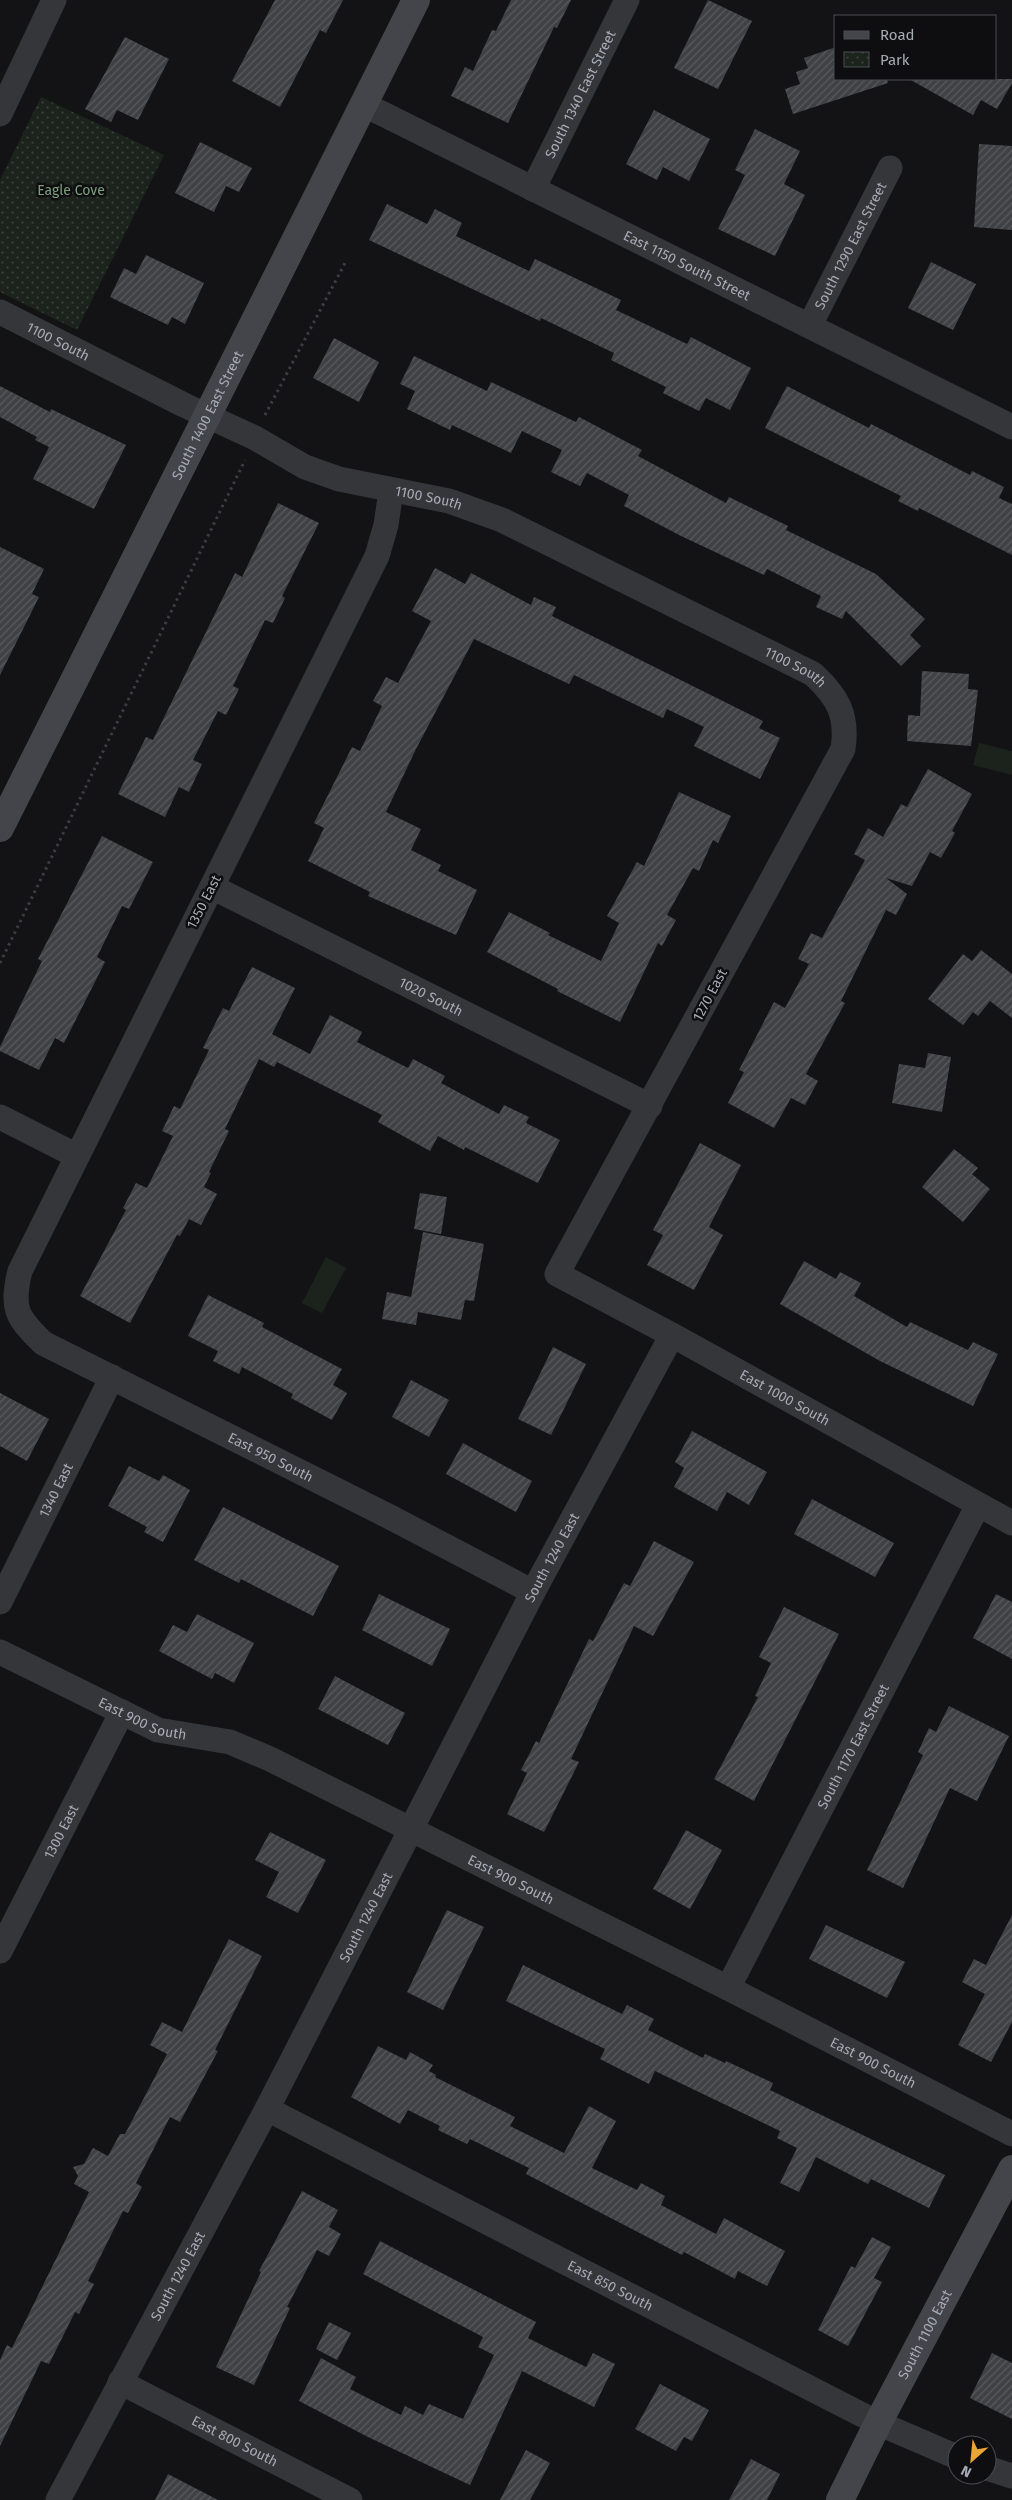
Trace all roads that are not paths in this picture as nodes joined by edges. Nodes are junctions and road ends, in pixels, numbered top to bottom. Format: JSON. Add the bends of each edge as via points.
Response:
{"nodes":[{"id":1,"x":54,"y":0,"type":"edge"},
{"id":2,"x":416,"y":0,"type":"edge"},
{"id":3,"x":627,"y":0,"type":"edge"},
{"id":4,"x":363,"y":104,"type":"junction"},
{"id":5,"x":0,"y":114,"type":"edge"},
{"id":6,"x":890,"y":168,"type":"dead end"},
{"id":7,"x":534,"y":188,"type":"junction"},
{"id":8,"x":0,"y":312,"type":"edge"},
{"id":9,"x":810,"y":325,"type":"junction"},
{"id":10,"x":207,"y":416,"type":"junction"},
{"id":11,"x":1012,"y":427,"type":"edge"},
{"id":12,"x":390,"y":491,"type":"junction"},
{"id":13,"x":841,"y":711,"type":"joint"},
{"id":14,"x":0,"y":828,"type":"edge"},
{"id":15,"x":212,"y":887,"type":"junction"},
{"id":16,"x":650,"y":1106,"type":"junction"},
{"id":17,"x":0,"y":1117,"type":"edge"},
{"id":18,"x":77,"y":1156,"type":"junction"},
{"id":19,"x":557,"y":1274,"type":"joint"},
{"id":20,"x":18,"y":1312,"type":"joint"},
{"id":21,"x":672,"y":1335,"type":"junction"},
{"id":22,"x":112,"y":1377,"type":"junction"},
{"id":23,"x":978,"y":1505,"type":"junction"},
{"id":24,"x":1012,"y":1523,"type":"edge"},
{"id":25,"x":533,"y":1592,"type":"junction"},
{"id":26,"x":0,"y":1602,"type":"edge"},
{"id":27,"x":0,"y":1652,"type":"edge"},
{"id":28,"x":122,"y":1712,"type":"junction"},
{"id":29,"x":410,"y":1830,"type":"junction"},
{"id":30,"x":0,"y":1951,"type":"edge"},
{"id":31,"x":728,"y":1988,"type":"junction"},
{"id":32,"x":267,"y":2109,"type":"junction"},
{"id":33,"x":1012,"y":2134,"type":"edge"},
{"id":34,"x":1012,"y":2169,"type":"edge"},
{"id":35,"x":120,"y":2382,"type":"junction"},
{"id":36,"x":878,"y":2423,"type":"junction"},
{"id":37,"x":947,"y":2453,"type":"edge"},
{"id":38,"x":997,"y":2471,"type":"edge"},
{"id":39,"x":1012,"y":2476,"type":"edge"},
{"id":40,"x":58,"y":2500,"type":"edge"},
{"id":41,"x":350,"y":2500,"type":"edge"},
{"id":42,"x":840,"y":2500,"type":"edge"}],
"edges":[{"from":1,"to":5,"type":"street"},
{"from":2,"to":4,"type":"street","name":"South 1400 East Street"},
{"from":3,"to":7,"type":"street","name":"South 1340 East Street"},
{"from":4,"to":7,"type":"street","name":"East 1150 South Street"},
{"from":4,"to":10,"type":"street","name":"South 1400 East Street"},
{"from":6,"to":9,"type":"street","name":"South 1290 East Street"},
{"from":7,"to":9,"type":"street","name":"East 1150 South Street"},
{"from":8,"to":10,"type":"street","name":"1100 South"},
{"from":9,"to":11,"type":"street","name":"East 1150 South Street"},
{"from":10,"to":12,"type":"street","name":"1100 South","via":[[255,438],[305,467]]},
{"from":10,"to":14,"type":"street","name":"South 1400 East Street"},
{"from":12,"to":13,"type":"street","name":"1100 South","via":[[449,501],[502,520],[813,674],[830,689]]},
{"from":12,"to":15,"type":"street","name":"1350 East","via":[[386,525],[377,556]]},
{"from":13,"to":16,"type":"street","name":"1270 East","via":[[846,730],[843,750]]},
{"from":15,"to":16,"type":"street","name":"1020 South"},
{"from":15,"to":18,"type":"street","name":"1350 East"},
{"from":16,"to":19,"type":"street","name":"1270 East"},
{"from":17,"to":18,"type":"street"},
{"from":18,"to":20,"type":"street","name":"1350 East","via":[[20,1270],[14,1294]]},
{"from":19,"to":21,"type":"street","name":"East 1000 South"},
{"from":20,"to":22,"type":"street","name":"East 950 South","via":[[43,1343]]},
{"from":21,"to":23,"type":"street","name":"East 1000 South"},
{"from":21,"to":25,"type":"street","name":"South 1240 East"},
{"from":22,"to":25,"type":"street","name":"East 950 South"},
{"from":22,"to":26,"type":"street","name":"1340 East"},
{"from":23,"to":24,"type":"street","name":"East 1000 South"},
{"from":23,"to":31,"type":"street","name":"South 1170 East Street"},
{"from":25,"to":29,"type":"street","name":"South 1240 East"},
{"from":27,"to":28,"type":"street","name":"East 900 South"},
{"from":28,"to":29,"type":"street","name":"East 900 South","via":[[158,1730],[230,1742]]},
{"from":28,"to":30,"type":"street","name":"1300 East"},
{"from":29,"to":31,"type":"street","name":"East 900 South"},
{"from":29,"to":32,"type":"street","name":"South 1240 East"},
{"from":31,"to":33,"type":"street","name":"East 900 South"},
{"from":32,"to":35,"type":"street","name":"South 1240 East"},
{"from":32,"to":36,"type":"street","name":"East 850 South"},
{"from":34,"to":36,"type":"street","name":"South 1100 East"},
{"from":35,"to":40,"type":"street","name":"South 1240 East"},
{"from":35,"to":41,"type":"street","name":"East 800 South"},
{"from":36,"to":37,"type":"street","name":"East 850 South"},
{"from":36,"to":42,"type":"street","name":"South 1100 East"},
{"from":38,"to":39,"type":"street"}]}
